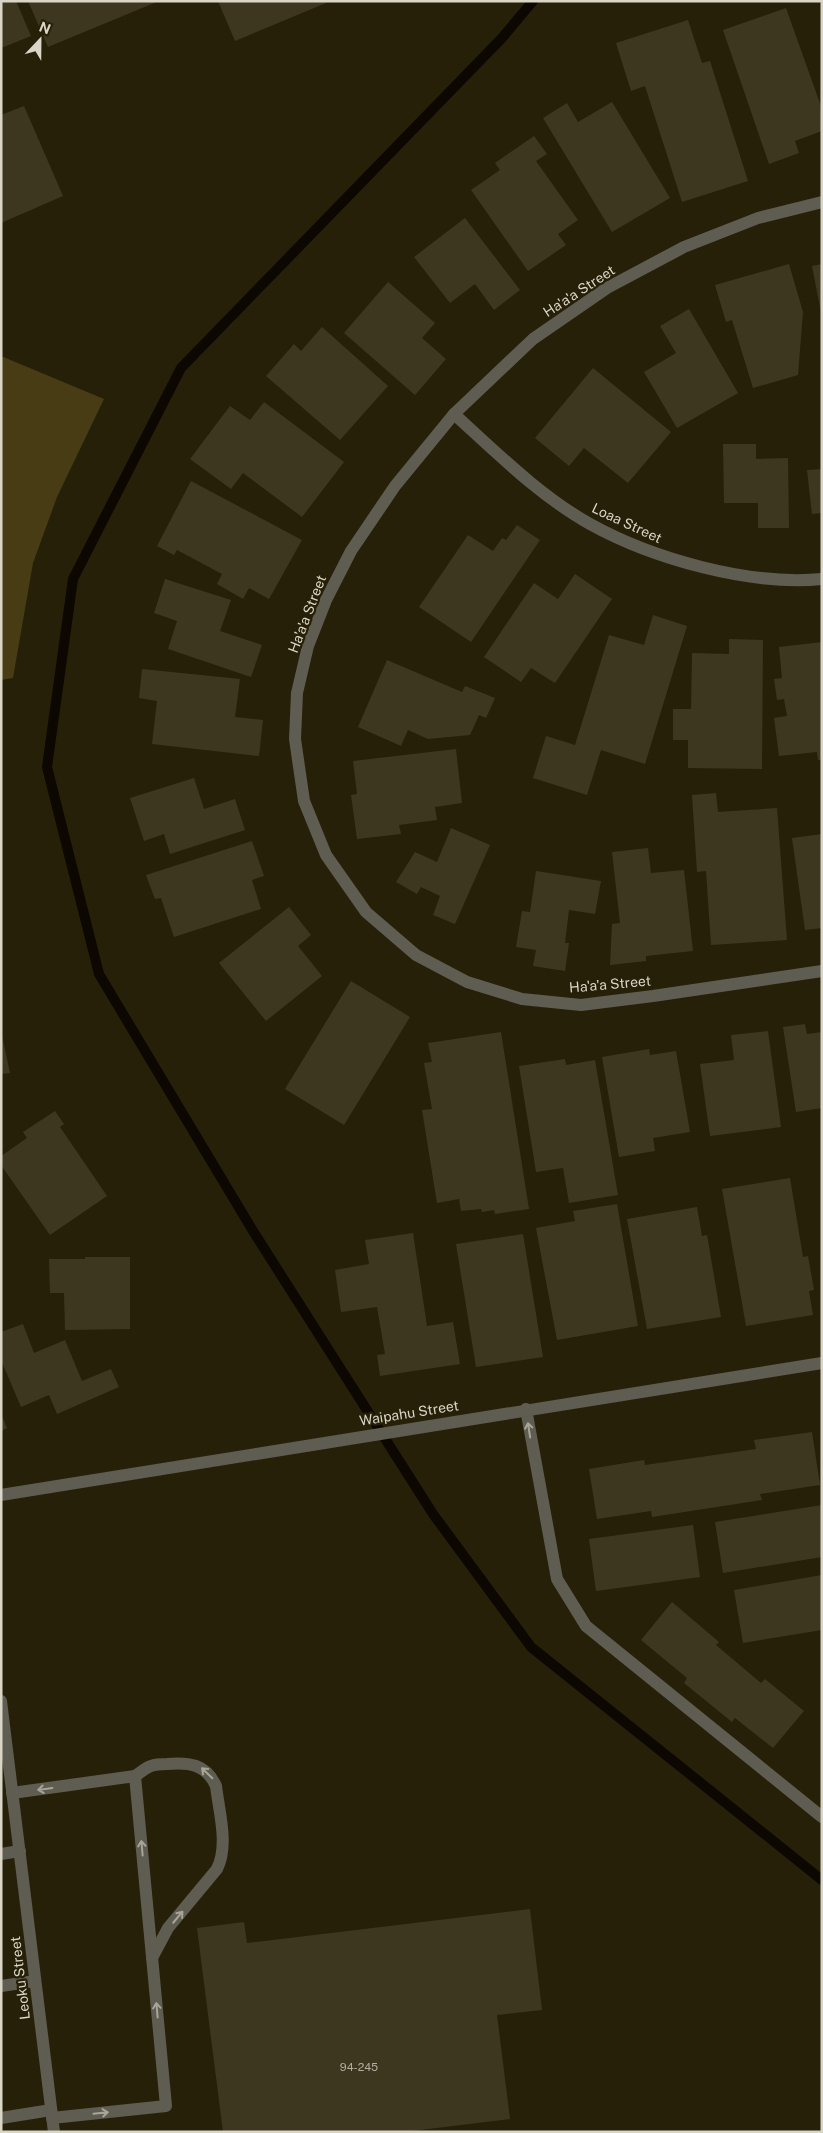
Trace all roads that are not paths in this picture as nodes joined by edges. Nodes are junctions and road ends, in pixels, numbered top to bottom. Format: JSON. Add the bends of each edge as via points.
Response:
{"nodes":[{"id":1,"x":822,"y":202,"type":"edge"},
{"id":2,"x":454,"y":414,"type":"junction"},
{"id":3,"x":822,"y":579,"type":"edge"},
{"id":4,"x":822,"y":971,"type":"edge"},
{"id":5,"x":822,"y":1363,"type":"edge"},
{"id":6,"x":526,"y":1409,"type":"junction"},
{"id":7,"x":1,"y":1495,"type":"edge"},
{"id":8,"x":1,"y":1702,"type":"edge"},
{"id":9,"x":135,"y":1776,"type":"junction"},
{"id":10,"x":12,"y":1793,"type":"junction"},
{"id":11,"x":822,"y":1817,"type":"edge"},
{"id":12,"x":20,"y":1851,"type":"junction"},
{"id":13,"x":1,"y":1854,"type":"edge"},
{"id":14,"x":152,"y":1958,"type":"junction"},
{"id":15,"x":35,"y":1981,"type":"junction"},
{"id":16,"x":1,"y":1986,"type":"edge"},
{"id":17,"x":52,"y":2114,"type":"junction"},
{"id":18,"x":1,"y":2118,"type":"edge"},
{"id":19,"x":54,"y":2132,"type":"edge"}],
"edges":[{"from":1,"to":2,"type":"street","name":"Ha'a'a Street","via":[[758,218],[684,247],[607,288],[533,339]]},
{"from":2,"to":3,"type":"street","name":"Loaa Street","via":[[531,483],[590,524],[652,553],[715,571],[767,578]]},
{"from":2,"to":4,"type":"street","name":"Ha'a'a Street","via":[[395,486],[351,551],[326,600],[308,646],[297,693],[295,739],[304,801],[326,855],[366,912],[416,954],[467,982],[522,999],[580,1005]]},
{"from":5,"to":6,"type":"street","name":"Waipahu Street"},
{"from":6,"to":7,"type":"street","name":"Waipahu Street"},
{"from":11,"to":6,"type":"street","one_way":true,"via":[[586,1626],[557,1579]]},
{"from":8,"to":10,"type":"street","name":"Leoku Street"},
{"from":9,"to":10,"type":"street","one_way":true},
{"from":14,"to":9,"type":"street","one_way":true},
{"from":14,"to":9,"type":"street","one_way":true,"via":[[168,1928],[216,1869],[224,1849],[216,1786],[211,1776],[194,1764],[184,1762],[152,1765]]},
{"from":10,"to":12,"type":"street","name":"Leoku Street"},
{"from":12,"to":13,"type":"street"},
{"from":12,"to":15,"type":"street","name":"Leoku Street"},
{"from":17,"to":14,"type":"street","one_way":true,"via":[[166,2106]]},
{"from":15,"to":16,"type":"street"},
{"from":15,"to":17,"type":"street","name":"Leoku Street"},
{"from":17,"to":18,"type":"street"},
{"from":17,"to":19,"type":"street","name":"Leoku Street"}]}
